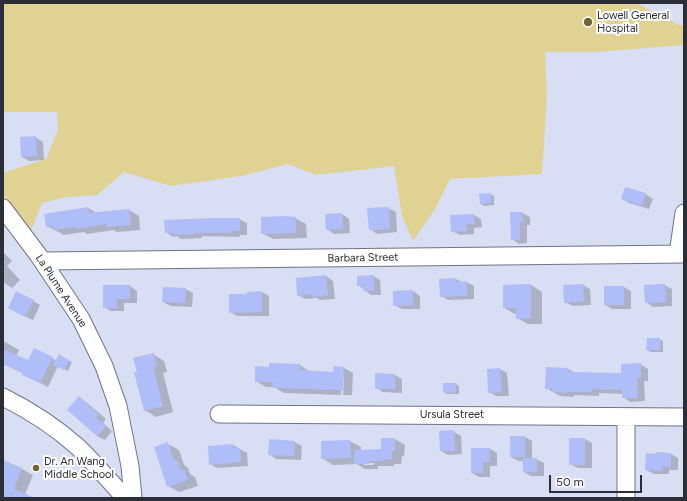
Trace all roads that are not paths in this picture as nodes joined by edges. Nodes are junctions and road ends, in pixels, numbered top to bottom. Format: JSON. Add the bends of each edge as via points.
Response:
{"nodes":[{"id":1,"x":3,"y":208,"type":"edge"},
{"id":2,"x":684,"y":213,"type":"edge"},
{"id":3,"x":681,"y":254,"type":"edge"},
{"id":4,"x":42,"y":261,"type":"junction"},
{"id":5,"x":3,"y":397,"type":"edge"},
{"id":6,"x":219,"y":414,"type":"dead end"},
{"id":7,"x":626,"y":416,"type":"junction"},
{"id":8,"x":684,"y":417,"type":"edge"},
{"id":9,"x":125,"y":498,"type":"edge"},
{"id":10,"x":133,"y":498,"type":"edge"},
{"id":11,"x":626,"y":498,"type":"edge"}],
"edges":[{"from":1,"to":4,"type":"street","name":"La Plume Avenue"},
{"from":2,"to":3,"type":"street"},
{"from":3,"to":4,"type":"street","name":"Barbara Street"},
{"from":4,"to":10,"type":"street","name":"La Plume Avenue","via":[[81,319],[104,366],[118,406],[130,466]]},
{"from":5,"to":9,"type":"street","via":[[56,429],[78,448]]},
{"from":6,"to":7,"type":"street","name":"Ursula Street"},
{"from":7,"to":8,"type":"street","name":"Ursula Street"},
{"from":7,"to":11,"type":"street"}]}
